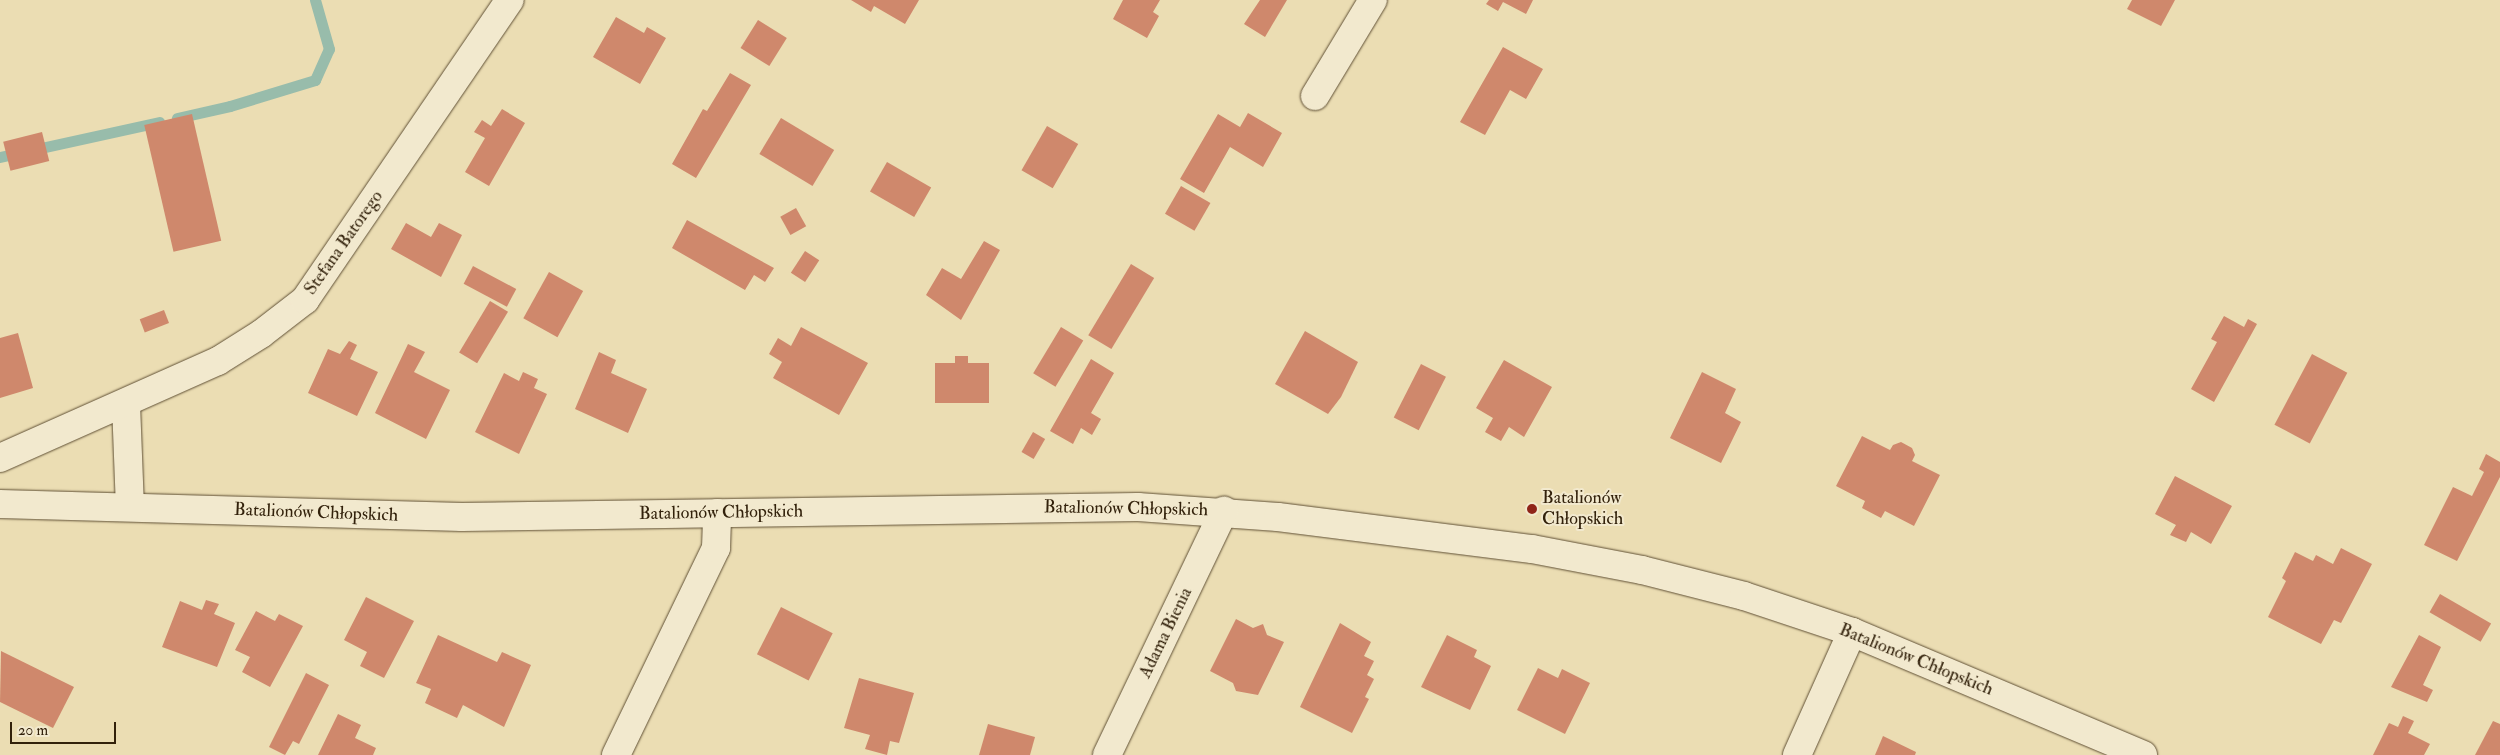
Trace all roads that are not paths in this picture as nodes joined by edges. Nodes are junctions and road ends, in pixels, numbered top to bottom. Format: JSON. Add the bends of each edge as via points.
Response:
{"nodes":[{"id":1,"x":510,"y":0,"type":"edge"},
{"id":2,"x":1373,"y":0,"type":"edge"},
{"id":3,"x":1315,"y":96,"type":"dead end"},
{"id":4,"x":126,"y":404,"type":"junction"},
{"id":5,"x":0,"y":458,"type":"edge"},
{"id":6,"x":0,"y":504,"type":"edge"},
{"id":7,"x":130,"y":507,"type":"junction"},
{"id":8,"x":1224,"y":510,"type":"junction"},
{"id":9,"x":717,"y":513,"type":"junction"},
{"id":10,"x":1852,"y":632,"type":"junction"},
{"id":11,"x":616,"y":755,"type":"edge"},
{"id":12,"x":1107,"y":755,"type":"edge"},
{"id":13,"x":1796,"y":755,"type":"edge"},
{"id":14,"x":2144,"y":755,"type":"edge"}],
"edges":[{"from":1,"to":4,"type":"street","name":"Stefana Batorego","via":[[305,300],[261,334],[218,361]]},
{"from":2,"to":3,"type":"street"},
{"from":4,"to":5,"type":"street","name":"Stefana Batorego"},
{"from":4,"to":7,"type":"street"},
{"from":6,"to":7,"type":"street","name":"Batalionów Chłopskich"},
{"from":7,"to":9,"type":"street","name":"Batalionów Chłopskich","via":[[462,517]]},
{"from":8,"to":9,"type":"street","name":"Batalionów Chłopskich","via":[[1138,507]]},
{"from":8,"to":10,"type":"street","name":"Batalionów Chłopskich","via":[[1550,552],[1642,570],[1744,596]]},
{"from":8,"to":12,"type":"street","name":"Adama Bienia"},
{"from":9,"to":11,"type":"street","via":[[716,548]]},
{"from":10,"to":13,"type":"street"},
{"from":10,"to":14,"type":"street","name":"Batalionów Chłopskich"}]}
